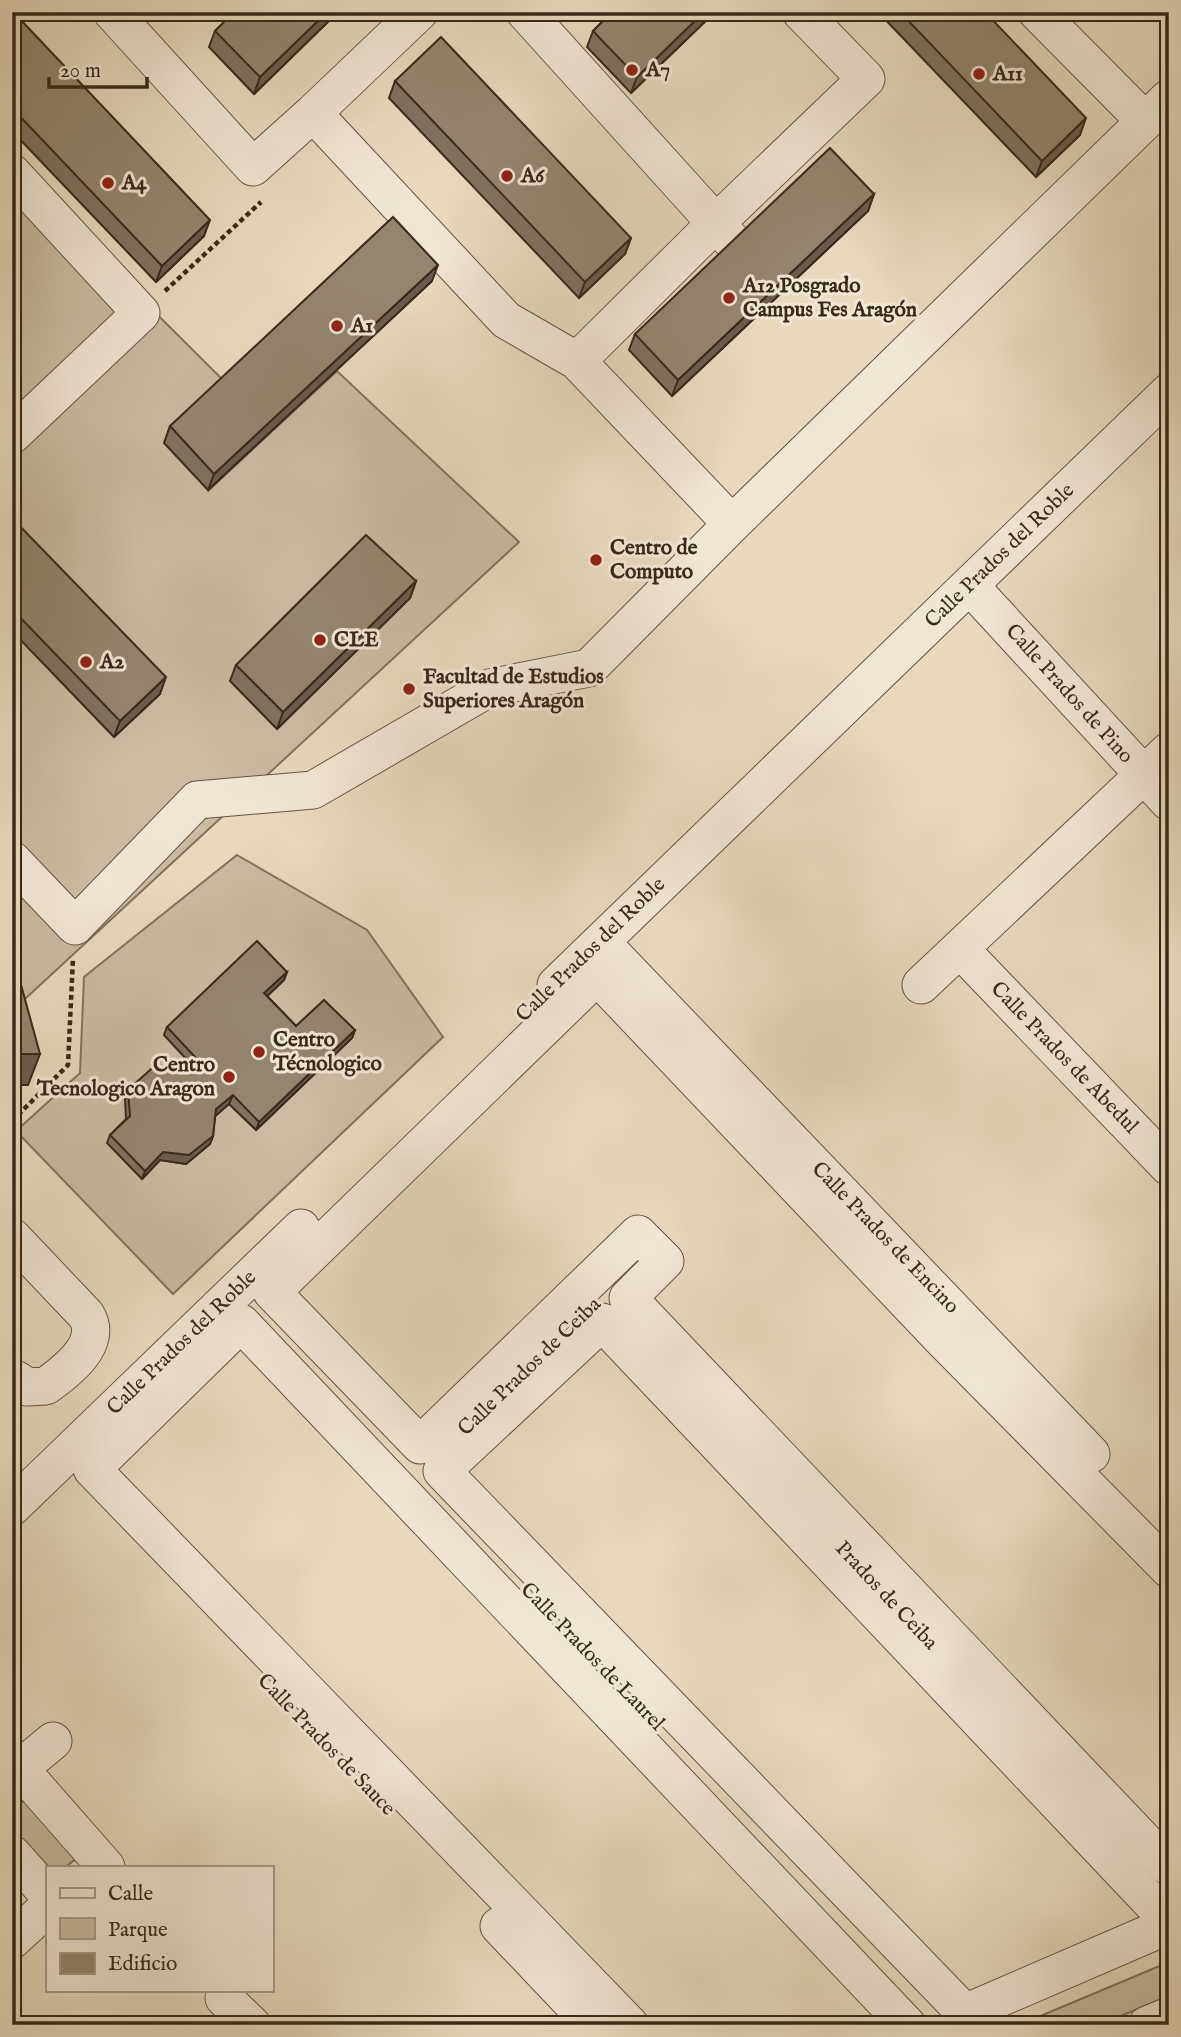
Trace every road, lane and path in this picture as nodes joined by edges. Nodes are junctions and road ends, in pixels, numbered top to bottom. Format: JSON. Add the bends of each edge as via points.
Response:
{"nodes":[{"id":1,"x":111,"y":12,"type":"edge"},
{"id":2,"x":419,"y":12,"type":"edge"},
{"id":3,"x":525,"y":12,"type":"edge"},
{"id":4,"x":801,"y":12,"type":"edge"},
{"id":5,"x":1037,"y":12,"type":"edge"},
{"id":6,"x":1157,"y":110,"type":"edge"},
{"id":7,"x":313,"y":113,"type":"junction"},
{"id":8,"x":12,"y":173,"type":"edge"},
{"id":9,"x":263,"y":200,"type":"dead end"},
{"id":10,"x":727,"y":235,"type":"junction"},
{"id":11,"x":141,"y":313,"type":"junction"},
{"id":12,"x":577,"y":360,"type":"junction"},
{"id":13,"x":1169,"y":392,"type":"edge"},
{"id":14,"x":12,"y":435,"type":"edge"},
{"id":15,"x":732,"y":524,"type":"junction"},
{"id":16,"x":970,"y":586,"type":"junction"},
{"id":17,"x":1156,"y":763,"type":"edge"},
{"id":18,"x":1169,"y":802,"type":"edge"},
{"id":19,"x":12,"y":860,"type":"edge"},
{"id":20,"x":75,"y":926,"type":"junction"},
{"id":21,"x":601,"y":942,"type":"junction"},
{"id":22,"x":960,"y":949,"type":"junction"},
{"id":23,"x":921,"y":985,"type":"dead end"},
{"id":24,"x":12,"y":1121,"type":"edge"},
{"id":25,"x":1169,"y":1167,"type":"edge"},
{"id":26,"x":12,"y":1237,"type":"edge"},
{"id":27,"x":642,"y":1258,"type":"dead end"},
{"id":28,"x":237,"y":1289,"type":"junction"},
{"id":29,"x":603,"y":1297,"type":"junction"},
{"id":30,"x":12,"y":1385,"type":"edge"},
{"id":31,"x":58,"y":1465,"type":"junction"},
{"id":32,"x":416,"y":1475,"type":"junction"},
{"id":33,"x":12,"y":1507,"type":"edge"},
{"id":34,"x":1169,"y":1536,"type":"edge"},
{"id":35,"x":1169,"y":1569,"type":"edge"},
{"id":36,"x":53,"y":1741,"type":"dead end"},
{"id":37,"x":16,"y":1772,"type":"edge"},
{"id":38,"x":12,"y":1854,"type":"edge"},
{"id":39,"x":100,"y":1865,"type":"edge"},
{"id":40,"x":1169,"y":1867,"type":"edge"},
{"id":41,"x":46,"y":1892,"type":"edge"},
{"id":42,"x":1169,"y":1896,"type":"edge"},
{"id":43,"x":46,"y":1909,"type":"edge"},
{"id":44,"x":1169,"y":1923,"type":"edge"},
{"id":45,"x":12,"y":1940,"type":"edge"},
{"id":46,"x":1169,"y":1942,"type":"edge"},
{"id":47,"x":224,"y":1998,"type":"dead end"},
{"id":48,"x":1169,"y":2016,"type":"edge"},
{"id":49,"x":252,"y":2025,"type":"edge"},
{"id":50,"x":593,"y":2025,"type":"edge"},
{"id":51,"x":630,"y":2025,"type":"edge"},
{"id":52,"x":907,"y":2025,"type":"edge"},
{"id":53,"x":946,"y":2025,"type":"edge"},
{"id":54,"x":976,"y":2025,"type":"edge"},
{"id":55,"x":1147,"y":2025,"type":"edge"}],
"edges":[{"from":1,"to":7,"type":"street","via":[[253,167]]},
{"from":2,"to":7,"type":"street"},
{"from":3,"to":10,"type":"street"},
{"from":4,"to":10,"type":"street","via":[[866,79]]},
{"from":5,"to":6,"type":"street"},
{"from":6,"to":15,"type":"street"},
{"from":7,"to":12,"type":"street","via":[[506,320]]},
{"from":8,"to":11,"type":"street"},
{"from":9,"to":11,"type":"path"},
{"from":10,"to":12,"type":"street"},
{"from":11,"to":14,"type":"street"},
{"from":12,"to":15,"type":"street"},
{"from":13,"to":16,"type":"street","name":"Calle Prados del Roble"},
{"from":15,"to":20,"type":"street","via":[[589,668],[489,688],[313,790],[197,800]]},
{"from":16,"to":17,"type":"street","name":"Calle Prados de Pino"},
{"from":16,"to":21,"type":"street","name":"Calle Prados del Roble"},
{"from":17,"to":18,"type":"street","name":"Calle Prados de Pino"},
{"from":17,"to":22,"type":"street"},
{"from":19,"to":20,"type":"street"},
{"from":20,"to":24,"type":"path","via":[[68,1065]]},
{"from":21,"to":28,"type":"street","name":"Calle Prados del Roble"},
{"from":21,"to":34,"type":"street","name":"Calle Prados de Encino"},
{"from":22,"to":23,"type":"street"},
{"from":22,"to":25,"type":"street","name":"Calle Prados de Abedul"},
{"from":26,"to":30,"type":"street","via":[[86,1315],[93,1332],[85,1350],[46,1387],[27,1387],[17,1380]]},
{"from":27,"to":29,"type":"street","name":"Calle Prados de Ceiba"},
{"from":28,"to":31,"type":"street","name":"Calle Prados del Roble"},
{"from":28,"to":32,"type":"street","name":"Calle Prados de Laurel"},
{"from":29,"to":32,"type":"street","name":"Calle Prados de Ceiba"},
{"from":29,"to":42,"type":"street","name":"Prados de Ceiba"},
{"from":31,"to":33,"type":"street","name":"Calle Prados del Roble"},
{"from":31,"to":50,"type":"street","name":"Calle Prados de Sauce"},
{"from":32,"to":53,"type":"street","name":"Calle Prados de Laurel"},
{"from":35,"to":40,"type":"street","via":[[941,1338],[597,976],[272,1292],[420,1445],[639,1234],[665,1261],[628,1297]]},
{"from":36,"to":37,"type":"street"},
{"from":37,"to":39,"type":"street"},
{"from":38,"to":41,"type":"street"},
{"from":43,"to":45,"type":"street"},
{"from":44,"to":44,"type":"street","via":[[965,2013],[442,1471],[602,1322]]},
{"from":46,"to":54,"type":"street"},
{"from":47,"to":49,"type":"street"},
{"from":48,"to":55,"type":"street"},
{"from":51,"to":52,"type":"street","via":[[92,1469],[241,1323]]}]}
